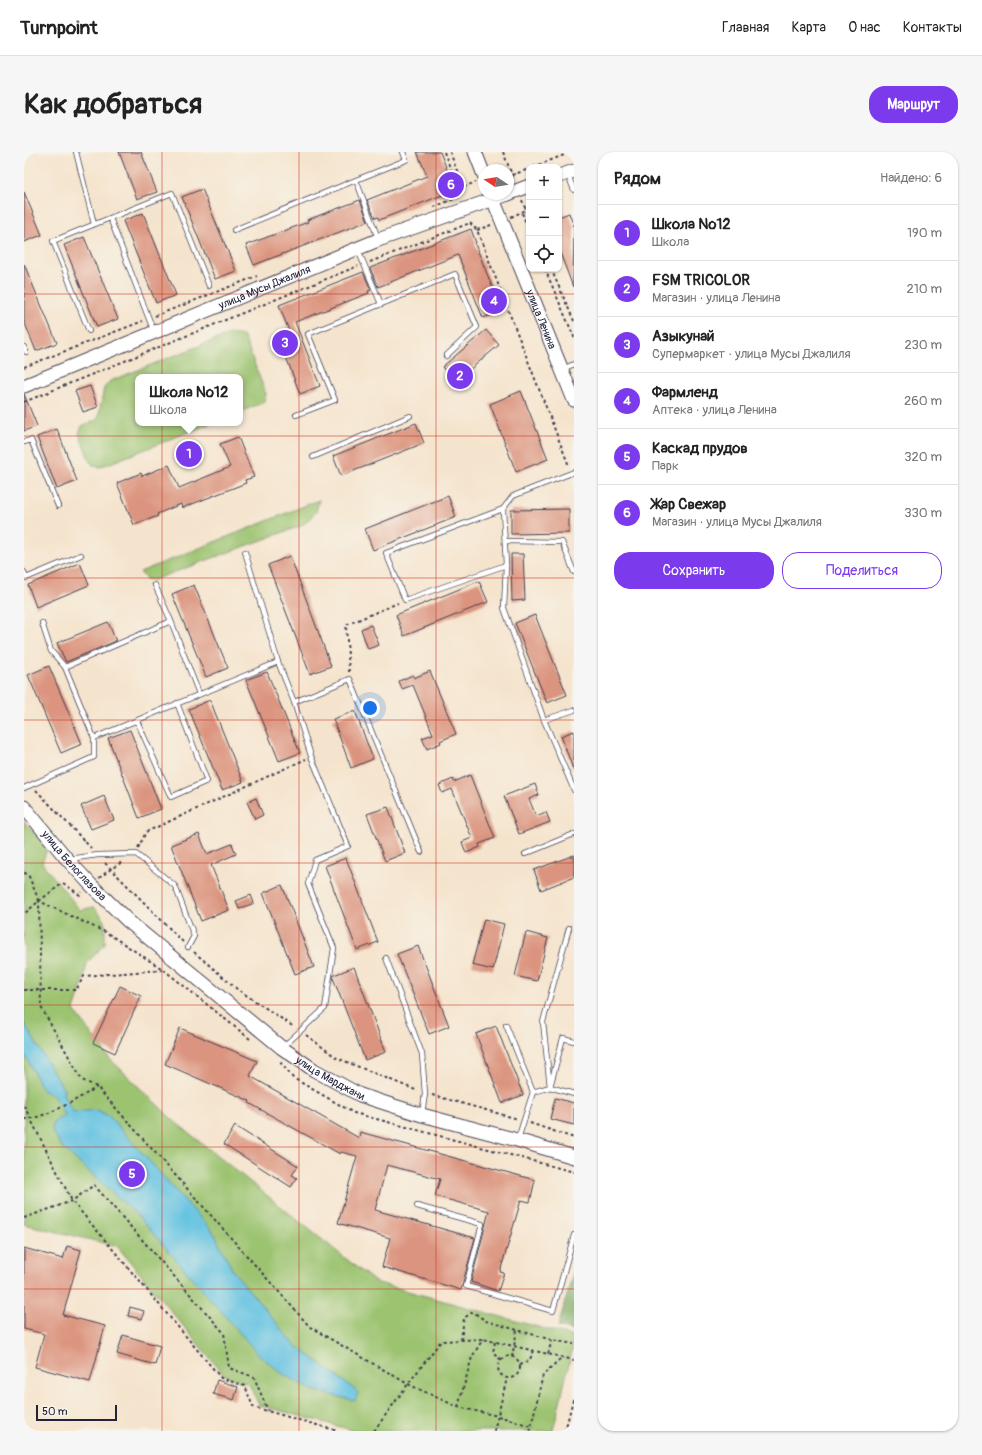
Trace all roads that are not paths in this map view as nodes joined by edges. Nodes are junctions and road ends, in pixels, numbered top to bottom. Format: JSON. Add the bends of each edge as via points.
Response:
{"nodes":[{"id":1,"x":76,"y":152,"type":"edge"},
{"id":2,"x":403,"y":152,"type":"edge"},
{"id":3,"x":475,"y":152,"type":"edge"},
{"id":4,"x":478,"y":166,"type":"edge"},
{"id":5,"x":567,"y":173,"type":"edge"},
{"id":6,"x":356,"y":180,"type":"junction"},
{"id":7,"x":526,"y":187,"type":"edge"},
{"id":8,"x":574,"y":190,"type":"edge"},
{"id":9,"x":514,"y":192,"type":"edge"},
{"id":10,"x":485,"y":200,"type":"edge"},
{"id":11,"x":493,"y":200,"type":"edge"},
{"id":12,"x":110,"y":218,"type":"junction"},
{"id":13,"x":94,"y":224,"type":"junction"},
{"id":14,"x":234,"y":230,"type":"dead end"},
{"id":15,"x":378,"y":240,"type":"junction"},
{"id":16,"x":357,"y":248,"type":"junction"},
{"id":17,"x":209,"y":286,"type":"dead end"},
{"id":18,"x":381,"y":304,"type":"junction"},
{"id":19,"x":89,"y":331,"type":"dead end"},
{"id":20,"x":154,"y":332,"type":"junction"},
{"id":21,"x":24,"y":347,"type":"edge"},
{"id":22,"x":26,"y":352,"type":"dead end"},
{"id":23,"x":446,"y":356,"type":"dead end"},
{"id":24,"x":574,"y":364,"type":"edge"},
{"id":25,"x":562,"y":369,"type":"junction"},
{"id":26,"x":24,"y":386,"type":"edge"},
{"id":27,"x":574,"y":400,"type":"edge"},
{"id":28,"x":296,"y":414,"type":"dead end"},
{"id":29,"x":410,"y":416,"type":"dead end"},
{"id":30,"x":24,"y":442,"type":"edge"},
{"id":31,"x":313,"y":457,"type":"dead end"},
{"id":32,"x":573,"y":473,"type":"edge"},
{"id":33,"x":58,"y":506,"type":"dead end"},
{"id":34,"x":503,"y":509,"type":"junction"},
{"id":35,"x":504,"y":541,"type":"junction"},
{"id":36,"x":245,"y":552,"type":"dead end"},
{"id":37,"x":81,"y":555,"type":"dead end"},
{"id":38,"x":506,"y":565,"type":"junction"},
{"id":39,"x":24,"y":572,"type":"edge"},
{"id":40,"x":574,"y":572,"type":"edge"},
{"id":41,"x":155,"y":585,"type":"dead end"},
{"id":42,"x":171,"y":621,"type":"junction"},
{"id":43,"x":42,"y":624,"type":"dead end"},
{"id":44,"x":278,"y":662,"type":"junction"},
{"id":45,"x":65,"y":667,"type":"junction"},
{"id":46,"x":199,"y":694,"type":"junction"},
{"id":47,"x":294,"y":702,"type":"junction"},
{"id":48,"x":177,"y":704,"type":"junction"},
{"id":49,"x":574,"y":710,"type":"edge"},
{"id":50,"x":544,"y":720,"type":"junction"},
{"id":51,"x":137,"y":721,"type":"junction"},
{"id":52,"x":94,"y":738,"type":"junction"},
{"id":53,"x":24,"y":788,"type":"edge"},
{"id":54,"x":574,"y":790,"type":"edge"},
{"id":55,"x":24,"y":807,"type":"edge"},
{"id":56,"x":574,"y":834,"type":"edge"},
{"id":57,"x":421,"y":852,"type":"dead end"},
{"id":58,"x":525,"y":854,"type":"dead end"},
{"id":59,"x":67,"y":859,"type":"junction"},
{"id":60,"x":128,"y":921,"type":"joint"},
{"id":61,"x":569,"y":928,"type":"dead end"},
{"id":62,"x":188,"y":947,"type":"road end"},
{"id":63,"x":386,"y":958,"type":"dead end"},
{"id":64,"x":506,"y":1025,"type":"dead end"},
{"id":65,"x":574,"y":1041,"type":"edge"},
{"id":66,"x":282,"y":1048,"type":"junction"},
{"id":67,"x":550,"y":1087,"type":"junction"},
{"id":68,"x":533,"y":1092,"type":"junction"},
{"id":69,"x":574,"y":1094,"type":"edge"},
{"id":70,"x":422,"y":1115,"type":"junction"},
{"id":71,"x":517,"y":1140,"type":"junction"},
{"id":72,"x":574,"y":1157,"type":"edge"},
{"id":73,"x":417,"y":1206,"type":"dead end"},
{"id":74,"x":574,"y":1235,"type":"edge"}],
"edges":[{"from":1,"to":13,"type":"lane"},
{"from":2,"to":6,"type":"lane","via":[[406,160]]},
{"from":3,"to":4,"type":"street"},
{"from":5,"to":8,"type":"lane"},
{"from":6,"to":14,"type":"lane"},
{"from":6,"to":15,"type":"lane"},
{"from":7,"to":9,"type":"street","name":"улица Мусы Джалиля"},
{"from":10,"to":15,"type":"street","name":"улица Мусы Джалиля"},
{"from":11,"to":25,"type":"street","name":"улица Ленина"},
{"from":12,"to":13,"type":"lane"},
{"from":12,"to":17,"type":"lane","via":[[172,193]]},
{"from":12,"to":20,"type":"lane"},
{"from":13,"to":19,"type":"lane","via":[[53,240]]},
{"from":15,"to":16,"type":"street","name":"улица Мусы Джалиля"},
{"from":16,"to":18,"type":"lane"},
{"from":16,"to":20,"type":"street","name":"улица Мусы Джалиля"},
{"from":18,"to":23,"type":"lane","via":[[455,274],[477,327]]},
{"from":18,"to":28,"type":"lane","via":[[308,334],[335,400]]},
{"from":20,"to":26,"type":"street","name":"улица Мусы Джалиля"},
{"from":21,"to":22,"type":"lane"},
{"from":24,"to":25,"type":"lane"},
{"from":25,"to":27,"type":"street","name":"улица Ленина"},
{"from":29,"to":31,"type":"lane"},
{"from":30,"to":33,"type":"lane","via":[[31,440]]},
{"from":32,"to":34,"type":"lane","via":[[513,496]]},
{"from":34,"to":35,"type":"lane"},
{"from":34,"to":38,"type":"lane","via":[[386,553],[405,600]]},
{"from":35,"to":38,"type":"lane"},
{"from":35,"to":40,"type":"lane","via":[[562,542]]},
{"from":36,"to":44,"type":"lane"},
{"from":37,"to":39,"type":"lane","via":[[26,578]]},
{"from":38,"to":50,"type":"lane","via":[[504,608]]},
{"from":41,"to":42,"type":"lane"},
{"from":42,"to":45,"type":"lane"},
{"from":42,"to":46,"type":"lane"},
{"from":43,"to":45,"type":"lane","via":[[51,651]]},
{"from":44,"to":46,"type":"lane"},
{"from":44,"to":47,"type":"lane"},
{"from":45,"to":52,"type":"lane"},
{"from":46,"to":48,"type":"lane"},
{"from":47,"to":57,"type":"lane","via":[[350,679]]},
{"from":47,"to":66,"type":"lane","via":[[311,756],[348,846],[315,860],[308,884],[334,948],[325,1008]]},
{"from":48,"to":51,"type":"lane"},
{"from":48,"to":51,"type":"lane","via":[[207,781],[186,791],[171,797]]},
{"from":49,"to":50,"type":"lane"},
{"from":50,"to":54,"type":"lane"},
{"from":51,"to":52,"type":"lane"},
{"from":52,"to":53,"type":"lane","via":[[94,757]]},
{"from":55,"to":59,"type":"street","name":"улица Белоглазова"},
{"from":56,"to":58,"type":"lane"},
{"from":59,"to":60,"type":"street","name":"улица Белоглазова"},
{"from":59,"to":62,"type":"lane","via":[[136,854],[175,886],[194,936]]},
{"from":60,"to":66,"type":"street","name":"улица Марджани"},
{"from":61,"to":67,"type":"lane","via":[[543,1022]]},
{"from":63,"to":70,"type":"lane","via":[[422,1054],[425,1094]]},
{"from":64,"to":68,"type":"lane"},
{"from":65,"to":67,"type":"lane","via":[[563,1038]]},
{"from":66,"to":70,"type":"street","name":"улица Марджани","via":[[314,1070],[360,1095]]},
{"from":67,"to":68,"type":"lane"},
{"from":67,"to":69,"type":"lane"},
{"from":68,"to":71,"type":"lane"},
{"from":70,"to":71,"type":"street","name":"улица Марджани"},
{"from":71,"to":72,"type":"street","name":"улица Марджани"},
{"from":73,"to":74,"type":"lane","via":[[482,1224],[466,1286],[553,1311]]}]}
